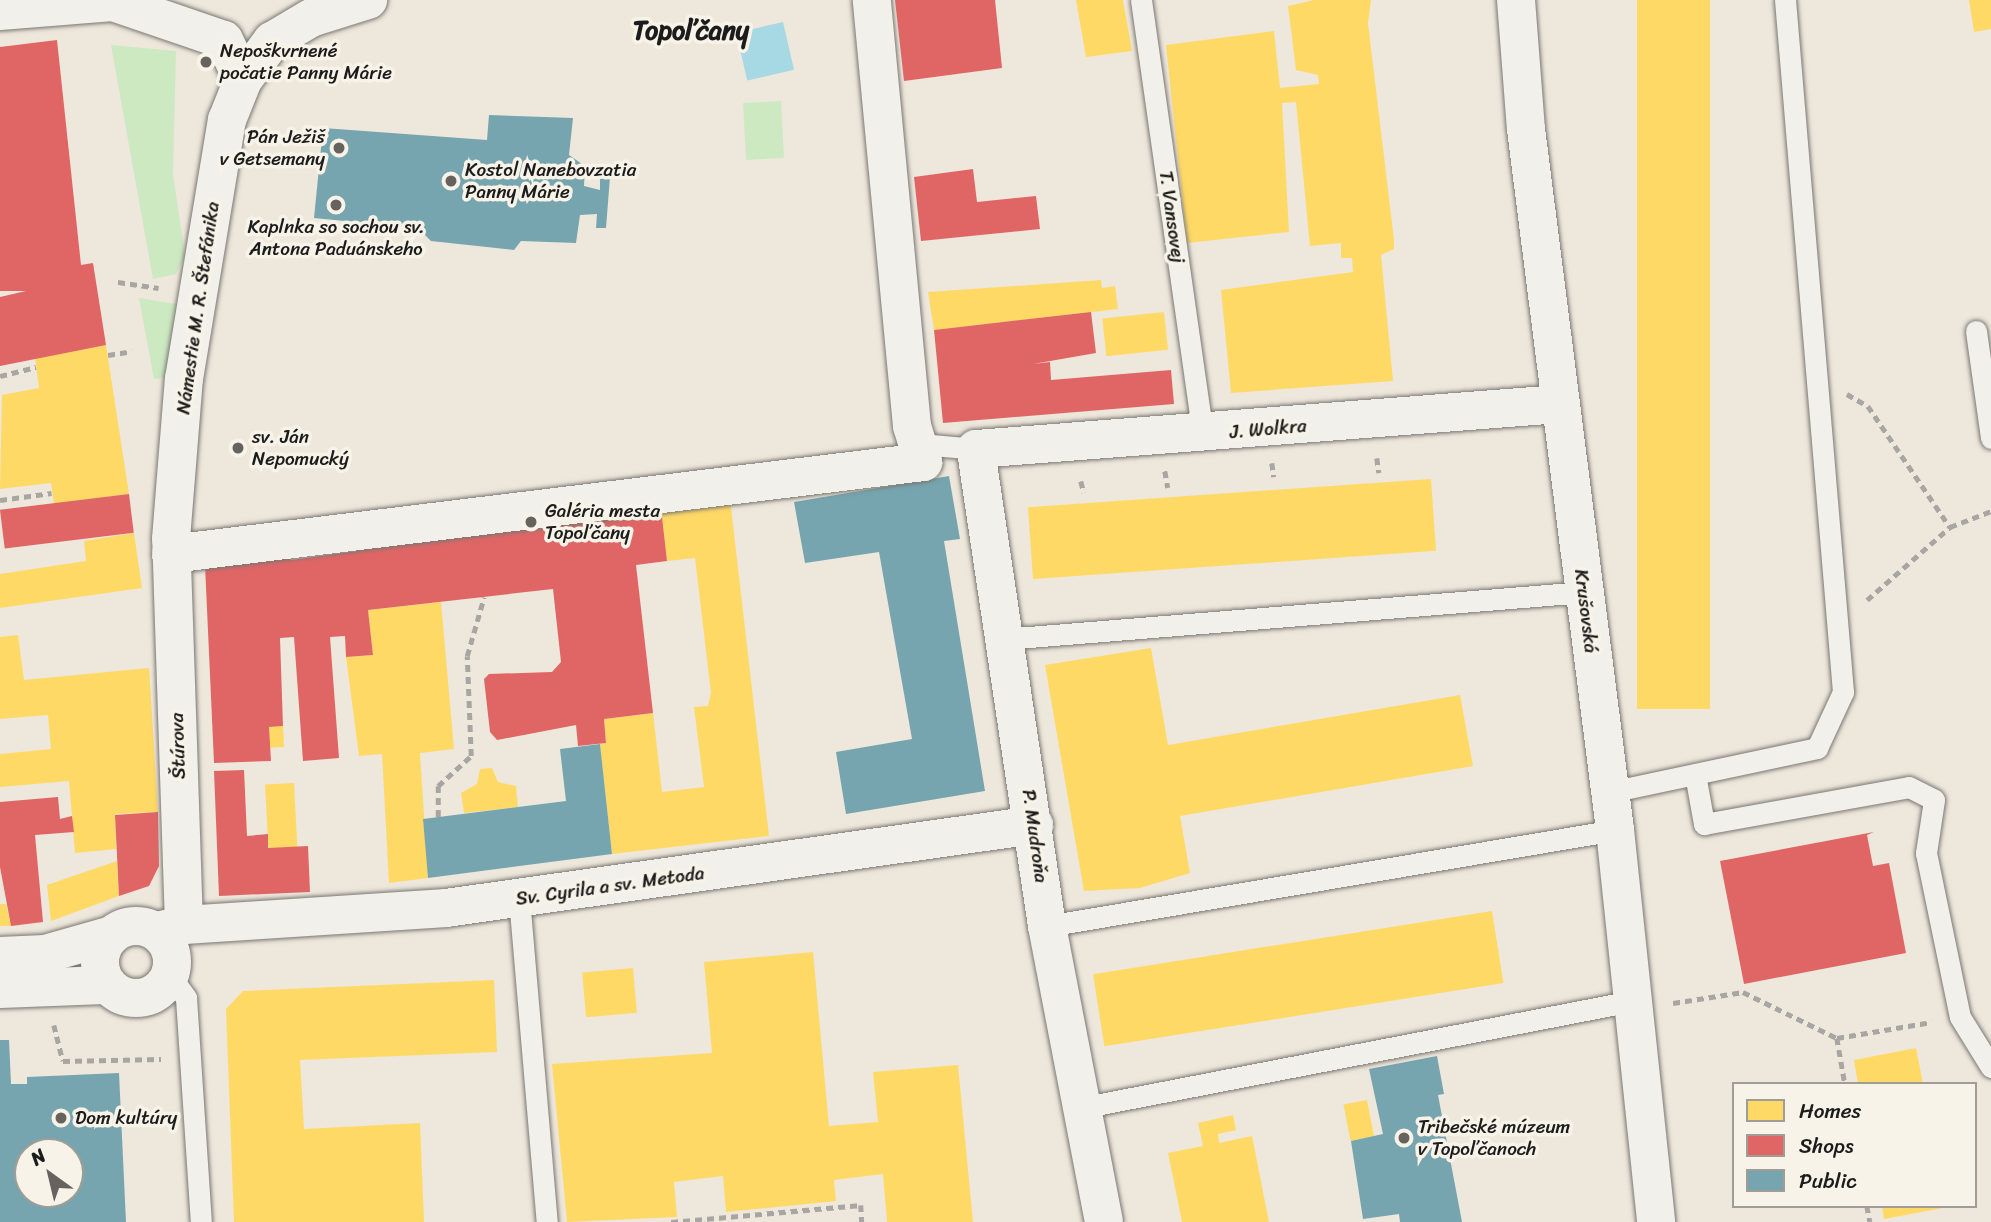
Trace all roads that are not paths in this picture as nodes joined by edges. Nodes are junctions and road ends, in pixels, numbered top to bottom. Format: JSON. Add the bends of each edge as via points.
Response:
{"nodes":[{"id":1,"x":368,"y":0,"type":"edge"},
{"id":2,"x":872,"y":0,"type":"edge"},
{"id":3,"x":1141,"y":0,"type":"edge"},
{"id":4,"x":1516,"y":0,"type":"edge"},
{"id":5,"x":1785,"y":0,"type":"edge"},
{"id":6,"x":111,"y":1,"type":"edge"},
{"id":7,"x":0,"y":11,"type":"edge"},
{"id":8,"x":243,"y":80,"type":"junction"},
{"id":9,"x":1976,"y":331,"type":"dead end"},
{"id":10,"x":1559,"y":404,"type":"junction"},
{"id":11,"x":1203,"y":435,"type":"junction"},
{"id":12,"x":1991,"y":438,"type":"edge"},
{"id":13,"x":920,"y":444,"type":"junction"},
{"id":14,"x":976,"y":449,"type":"junction"},
{"id":15,"x":171,"y":547,"type":"junction"},
{"id":16,"x":1584,"y":592,"type":"junction"},
{"id":17,"x":1003,"y":639,"type":"junction"},
{"id":18,"x":1695,"y":774,"type":"junction"},
{"id":19,"x":1610,"y":792,"type":"junction"},
{"id":20,"x":1034,"y":825,"type":"junction"},
{"id":21,"x":1615,"y":830,"type":"junction"},
{"id":22,"x":519,"y":898,"type":"junction"},
{"id":23,"x":1047,"y":926,"type":"junction"},
{"id":24,"x":170,"y":928,"type":"junction"},
{"id":25,"x":108,"y":936,"type":"junction"},
{"id":26,"x":0,"y":956,"type":"edge"},
{"id":27,"x":171,"y":978,"type":"junction"},
{"id":28,"x":106,"y":985,"type":"junction"},
{"id":29,"x":0,"y":989,"type":"edge"},
{"id":30,"x":1632,"y":1001,"type":"junction"},
{"id":31,"x":1991,"y":1068,"type":"edge"},
{"id":32,"x":1080,"y":1108,"type":"junction"},
{"id":33,"x":201,"y":1222,"type":"edge"},
{"id":34,"x":547,"y":1222,"type":"edge"},
{"id":35,"x":1104,"y":1222,"type":"edge"},
{"id":36,"x":1656,"y":1222,"type":"edge"}],
"edges":[{"from":1,"to":8,"type":"street","name":"Námestie M. R. Štefánika","via":[[311,18],[272,41]]},
{"from":2,"to":13,"type":"street","via":[[912,425]]},
{"from":3,"to":11,"type":"lane","name":"T. Vansovej"},
{"from":4,"to":10,"type":"street","name":"Krušovská"},
{"from":5,"to":18,"type":"lane","via":[[1843,692],[1817,748]]},
{"from":6,"to":7,"type":"street"},
{"from":6,"to":8,"type":"street","via":[[224,40]]},
{"from":8,"to":15,"type":"street","name":"Námestie M. R. Štefánika","via":[[227,120],[184,379]]},
{"from":9,"to":12,"type":"lane"},
{"from":10,"to":11,"type":"street","name":"J. Wolkra"},
{"from":10,"to":16,"type":"street","name":"Krušovská"},
{"from":11,"to":14,"type":"street","name":"J. Wolkra"},
{"from":13,"to":14,"type":"lane"},
{"from":13,"to":15,"type":"street","via":[[923,462]]},
{"from":14,"to":17,"type":"street","name":"P. Mudroňa"},
{"from":15,"to":24,"type":"street","name":"Štúrova"},
{"from":16,"to":17,"type":"lane"},
{"from":16,"to":19,"type":"street","name":"Krušovská"},
{"from":17,"to":20,"type":"street","name":"P. Mudroňa"},
{"from":18,"to":19,"type":"lane"},
{"from":18,"to":31,"type":"lane","via":[[1704,824],[1909,787],[1924,790],[1937,812],[1926,853],[1960,1017]]},
{"from":19,"to":21,"type":"street","name":"Krušovská"},
{"from":20,"to":22,"type":"street","name":"Sv. Cyrila a sv. Metoda"},
{"from":20,"to":23,"type":"street","name":"P. Mudroňa"},
{"from":21,"to":23,"type":"lane"},
{"from":21,"to":30,"type":"street","name":"Krušovská"},
{"from":22,"to":24,"type":"street","name":"Sv. Cyrila a sv. Metoda"},
{"from":22,"to":34,"type":"lane"},
{"from":23,"to":32,"type":"street","name":"P. Mudroňa"},
{"from":24,"to":25,"type":"street","name":"Sv. Cyrila a sv. Metoda","via":[[132,925]]},
{"from":24,"to":27,"type":"street"},
{"from":25,"to":26,"type":"street","name":"Sv. Cyrila a sv. Metoda","via":[[45,954]]},
{"from":25,"to":28,"type":"street","via":[[98,960]]},
{"from":27,"to":28,"type":"street","via":[[153,996],[127,999]]},
{"from":27,"to":33,"type":"lane","via":[[187,999]]},
{"from":28,"to":29,"type":"street"},
{"from":30,"to":32,"type":"lane"},
{"from":30,"to":36,"type":"street","name":"Krušovská"},
{"from":32,"to":35,"type":"street","name":"P. Mudroňa"}]}
